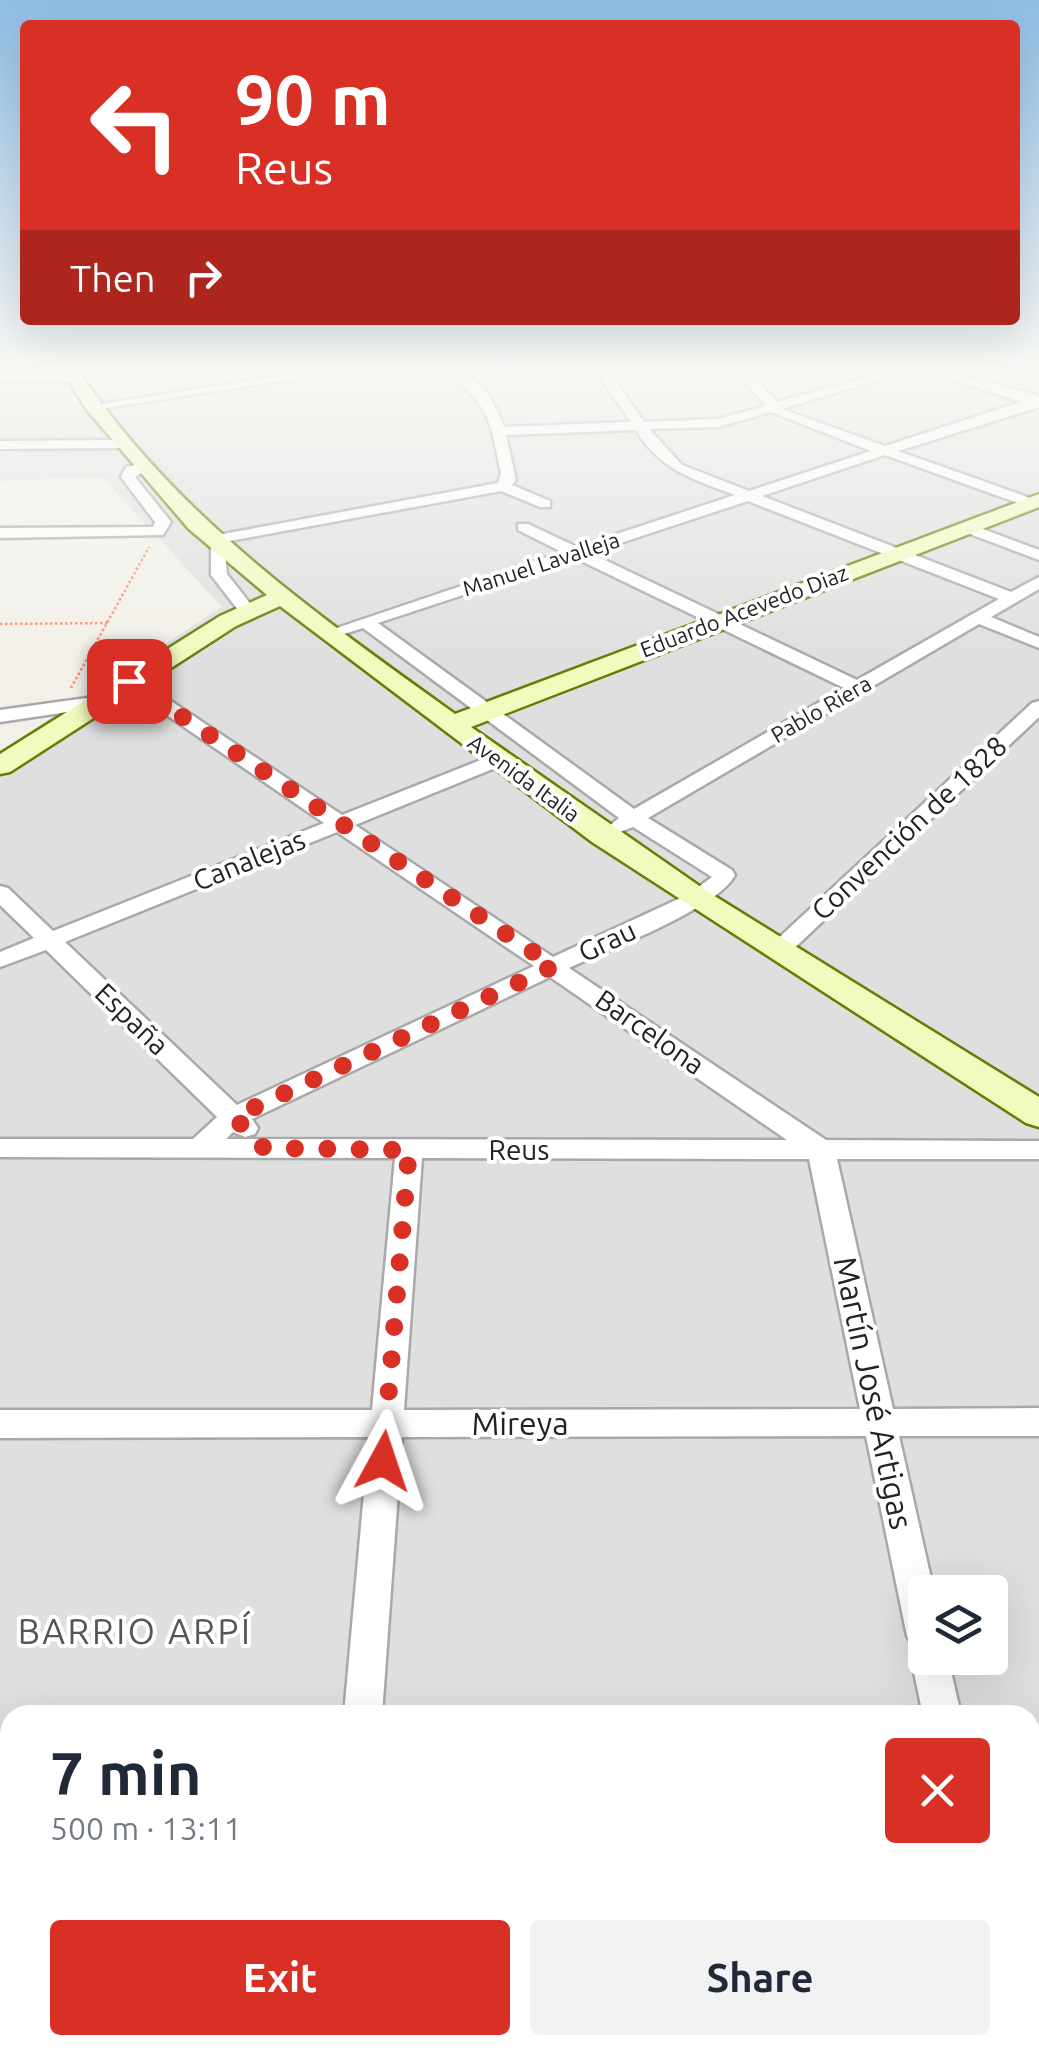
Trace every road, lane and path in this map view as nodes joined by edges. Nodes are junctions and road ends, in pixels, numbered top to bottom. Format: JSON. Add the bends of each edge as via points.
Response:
{"nodes":[{"id":1,"x":506,"y":466,"type":"edge"},
{"id":2,"x":679,"y":466,"type":"edge"},
{"id":3,"x":840,"y":466,"type":"edge"},
{"id":4,"x":934,"y":466,"type":"edge"},
{"id":5,"x":144,"y":467,"type":"joint"},
{"id":6,"x":504,"y":486,"type":"junction"},
{"id":7,"x":749,"y":496,"type":"junction"},
{"id":8,"x":1035,"y":501,"type":"edge"},
{"id":9,"x":545,"y":504,"type":"dead end"},
{"id":10,"x":523,"y":527,"type":"dead end"},
{"id":11,"x":967,"y":528,"type":"junction"},
{"id":12,"x":158,"y":532,"type":"junction"},
{"id":13,"x":0,"y":533,"type":"edge"},
{"id":14,"x":215,"y":542,"type":"junction"},
{"id":15,"x":577,"y":553,"type":"junction"},
{"id":16,"x":894,"y":554,"type":"junction"},
{"id":17,"x":1039,"y":555,"type":"edge"},
{"id":18,"x":1039,"y":582,"type":"edge"},
{"id":19,"x":281,"y":598,"type":"junction"},
{"id":20,"x":1012,"y":598,"type":"junction"},
{"id":21,"x":248,"y":611,"type":"junction"},
{"id":22,"x":978,"y":618,"type":"junction"},
{"id":23,"x":718,"y":620,"type":"junction"},
{"id":24,"x":365,"y":622,"type":"junction"},
{"id":25,"x":0,"y":624,"type":"edge"},
{"id":26,"x":110,"y":624,"type":"junction"},
{"id":27,"x":328,"y":634,"type":"junction"},
{"id":28,"x":1039,"y":642,"type":"edge"},
{"id":29,"x":129,"y":681,"type":"junction"},
{"id":30,"x":859,"y":688,"type":"junction"},
{"id":31,"x":94,"y":703,"type":"junction"},
{"id":32,"x":1039,"y":707,"type":"edge"},
{"id":33,"x":59,"y":709,"type":"junction"},
{"id":34,"x":488,"y":711,"type":"junction"},
{"id":35,"x":0,"y":716,"type":"edge"},
{"id":36,"x":451,"y":725,"type":"junction"},
{"id":37,"x":498,"y":760,"type":"junction"},
{"id":38,"x":0,"y":766,"type":"edge"},
{"id":39,"x":633,"y":818,"type":"junction"},
{"id":40,"x":342,"y":823,"type":"junction"},
{"id":41,"x":603,"y":836,"type":"junction"},
{"id":42,"x":0,"y":892,"type":"edge"},
{"id":43,"x":697,"y":900,"type":"junction"},
{"id":44,"x":51,"y":940,"type":"junction"},
{"id":45,"x":779,"y":950,"type":"junction"},
{"id":46,"x":0,"y":960,"type":"edge"},
{"id":47,"x":554,"y":966,"type":"junction"},
{"id":48,"x":1039,"y":1114,"type":"edge"},
{"id":49,"x":234,"y":1117,"type":"junction"},
{"id":50,"x":0,"y":1148,"type":"edge"},
{"id":51,"x":200,"y":1148,"type":"junction"},
{"id":52,"x":264,"y":1148,"type":"junction"},
{"id":53,"x":409,"y":1150,"type":"junction"},
{"id":54,"x":820,"y":1150,"type":"junction"},
{"id":55,"x":1039,"y":1150,"type":"edge"},
{"id":56,"x":879,"y":1422,"type":"junction"},
{"id":57,"x":1039,"y":1422,"type":"edge"},
{"id":58,"x":0,"y":1424,"type":"edge"},
{"id":59,"x":386,"y":1424,"type":"junction"},
{"id":60,"x":912,"y":1575,"type":"edge"},
{"id":61,"x":934,"y":1675,"type":"edge"},
{"id":62,"x":364,"y":1705,"type":"edge"},
{"id":63,"x":940,"y":1705,"type":"edge"}],
"edges":[{"from":1,"to":6,"type":"street"},
{"from":2,"to":7,"type":"street"},
{"from":3,"to":7,"type":"street","name":"Manuel Lavalleja"},
{"from":4,"to":8,"type":"street"},
{"from":5,"to":12,"type":"street","via":[[128,477],[163,522]]},
{"from":5,"to":14,"type":"street","name":"Avenida Italia"},
{"from":6,"to":9,"type":"street"},
{"from":6,"to":14,"type":"street"},
{"from":7,"to":15,"type":"street","name":"Manuel Lavalleja"},
{"from":7,"to":16,"type":"street"},
{"from":8,"to":11,"type":"street","name":"Eduardo Acevedo Diaz"},
{"from":10,"to":15,"type":"street"},
{"from":11,"to":16,"type":"street","name":"Eduardo Acevedo Diaz"},
{"from":11,"to":17,"type":"street"},
{"from":12,"to":13,"type":"street"},
{"from":12,"to":26,"type":"path"},
{"from":14,"to":19,"type":"street","name":"Avenida Italia"},
{"from":14,"to":21,"type":"street","via":[[219,574]]},
{"from":15,"to":23,"type":"street"},
{"from":15,"to":24,"type":"street","name":"Manuel Lavalleja"},
{"from":16,"to":20,"type":"street"},
{"from":16,"to":23,"type":"street","name":"Eduardo Acevedo Diaz"},
{"from":18,"to":20,"type":"street","name":"Pablo Riera"},
{"from":19,"to":21,"type":"street"},
{"from":19,"to":27,"type":"street","name":"Avenida Italia"},
{"from":20,"to":22,"type":"street","name":"Pablo Riera"},
{"from":21,"to":29,"type":"street"},
{"from":22,"to":28,"type":"street"},
{"from":22,"to":30,"type":"street","name":"Pablo Riera"},
{"from":23,"to":30,"type":"street"},
{"from":23,"to":34,"type":"street","name":"Eduardo Acevedo Diaz"},
{"from":24,"to":27,"type":"street","name":"Manuel Lavalleja"},
{"from":24,"to":34,"type":"street"},
{"from":25,"to":26,"type":"path"},
{"from":26,"to":33,"type":"path"},
{"from":27,"to":36,"type":"street","name":"Avenida Italia"},
{"from":29,"to":31,"type":"street"},
{"from":29,"to":40,"type":"street","name":"Barcelona"},
{"from":30,"to":39,"type":"street","name":"Pablo Riera"},
{"from":31,"to":33,"type":"street"},
{"from":31,"to":38,"type":"street"},
{"from":32,"to":45,"type":"street","name":"Convención de 1828"},
{"from":33,"to":35,"type":"street"},
{"from":34,"to":36,"type":"street","name":"Eduardo Acevedo Diaz"},
{"from":34,"to":39,"type":"street"},
{"from":36,"to":37,"type":"street","name":"Avenida Italia"},
{"from":37,"to":40,"type":"street","name":"Canalejas"},
{"from":37,"to":41,"type":"street","name":"Avenida Italia"},
{"from":39,"to":41,"type":"street","name":"Pablo Riera"},
{"from":39,"to":43,"type":"street","via":[[724,876]]},
{"from":40,"to":44,"type":"street","name":"Canalejas"},
{"from":40,"to":47,"type":"street","name":"Barcelona"},
{"from":41,"to":43,"type":"street","name":"Avenida Italia"},
{"from":42,"to":44,"type":"street","name":"España"},
{"from":43,"to":45,"type":"street","name":"Avenida Italia"},
{"from":43,"to":47,"type":"street","name":"Grau"},
{"from":44,"to":46,"type":"street","name":"Canalejas"},
{"from":44,"to":49,"type":"street","name":"España"},
{"from":45,"to":48,"type":"street","name":"Avenida Italia"},
{"from":47,"to":49,"type":"street","name":"Grau"},
{"from":47,"to":54,"type":"street","name":"Barcelona"},
{"from":49,"to":51,"type":"street","name":"Grau"},
{"from":49,"to":52,"type":"street","name":"España"},
{"from":50,"to":51,"type":"street","name":"Reus"},
{"from":51,"to":52,"type":"street","name":"Reus"},
{"from":52,"to":53,"type":"street","name":"Reus"},
{"from":53,"to":54,"type":"street","name":"Reus"},
{"from":53,"to":59,"type":"street"},
{"from":54,"to":55,"type":"street","name":"Reus"},
{"from":54,"to":56,"type":"street","name":"Martín José Artigas"},
{"from":56,"to":57,"type":"street","name":"Mireya"},
{"from":56,"to":59,"type":"street","name":"Mireya"},
{"from":56,"to":60,"type":"street","name":"Martín José Artigas"},
{"from":58,"to":59,"type":"street","name":"Mireya"},
{"from":59,"to":62,"type":"street"},
{"from":61,"to":63,"type":"street"}]}
